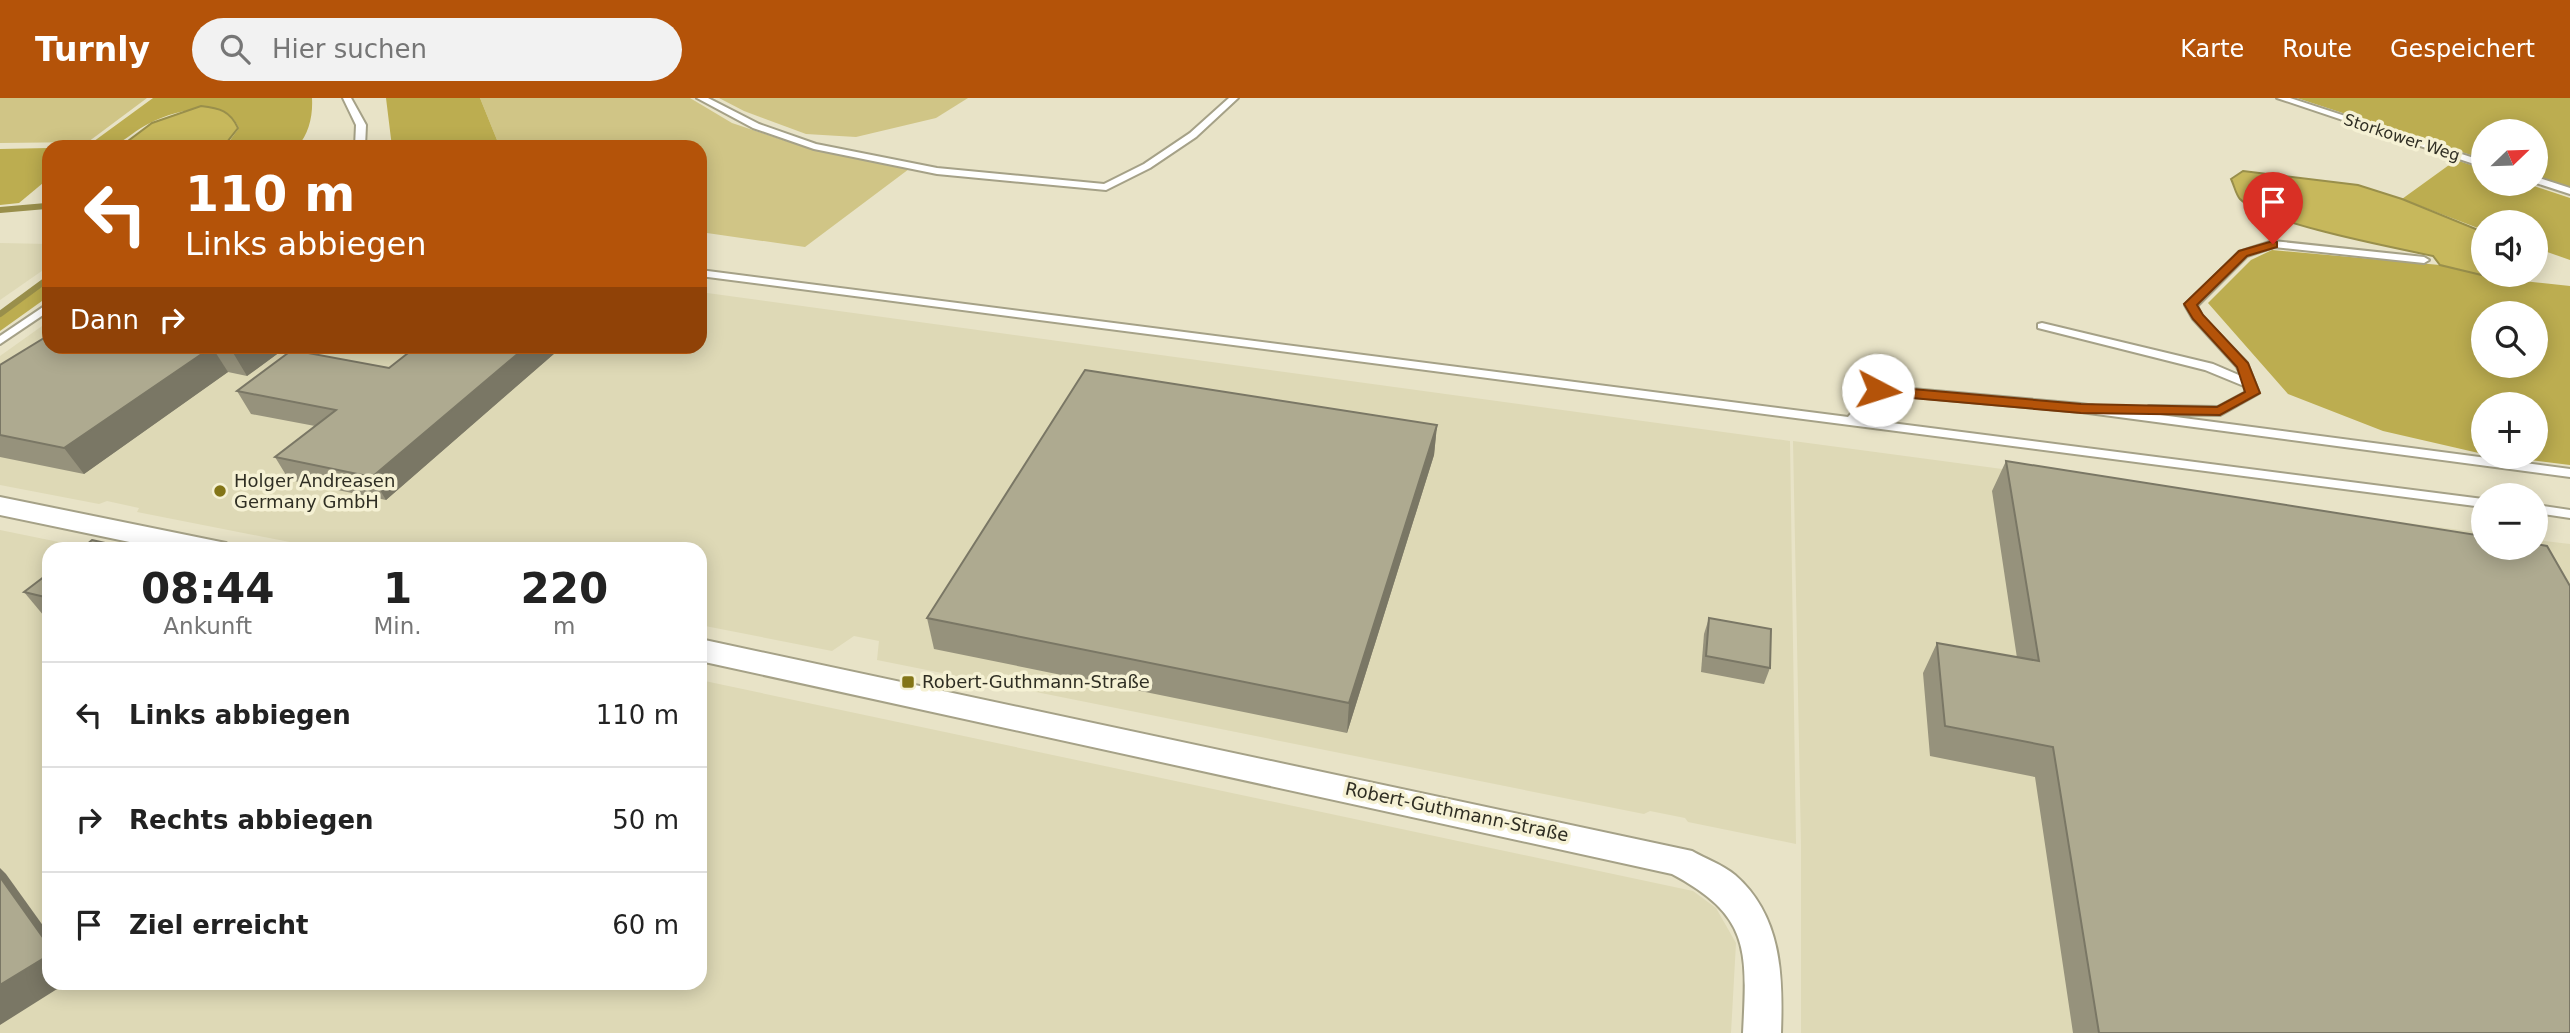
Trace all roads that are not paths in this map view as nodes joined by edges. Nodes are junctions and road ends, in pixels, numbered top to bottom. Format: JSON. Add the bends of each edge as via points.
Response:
{"nodes":[{"id":1,"x":347,"y":98,"type":"edge"},
{"id":2,"x":701,"y":98,"type":"edge"},
{"id":3,"x":1234,"y":98,"type":"edge"},
{"id":4,"x":2280,"y":98,"type":"edge"},
{"id":5,"x":359,"y":140,"type":"edge"},
{"id":6,"x":2471,"y":160,"type":"edge"},
{"id":7,"x":2548,"y":184,"type":"edge"},
{"id":8,"x":2570,"y":191,"type":"edge"},
{"id":9,"x":2424,"y":260,"type":"dead end"},
{"id":10,"x":707,"y":273,"type":"edge"},
{"id":11,"x":42,"y":311,"type":"edge"},
{"id":12,"x":2042,"y":326,"type":"dead end"},
{"id":13,"x":0,"y":341,"type":"edge"},
{"id":14,"x":2250,"y":384,"type":"junction"},
{"id":15,"x":2081,"y":408,"type":"junction"},
{"id":16,"x":1851,"y":422,"type":"junction"},
{"id":17,"x":2570,"y":473,"type":"edge"},
{"id":18,"x":2471,"y":501,"type":"edge"},
{"id":19,"x":0,"y":506,"type":"edge"},
{"id":20,"x":2548,"y":511,"type":"edge"},
{"id":21,"x":2570,"y":514,"type":"edge"},
{"id":22,"x":177,"y":542,"type":"edge"},
{"id":23,"x":707,"y":652,"type":"edge"},
{"id":24,"x":1762,"y":1033,"type":"edge"}],
"edges":[{"from":1,"to":5,"type":"lane","via":[[361,125]]},
{"from":2,"to":3,"type":"lane","via":[[756,126],[814,146],[937,171],[1106,187],[1194,135]]},
{"from":4,"to":6,"type":"lane","name":"Storkower Weg"},
{"from":7,"to":8,"type":"lane"},
{"from":9,"to":14,"type":"lane","via":[[2273,244],[2243,254],[2191,304],[2197,317],[2243,366]]},
{"from":10,"to":16,"type":"lane"},
{"from":11,"to":13,"type":"lane"},
{"from":12,"to":14,"type":"lane","via":[[2209,367]]},
{"from":14,"to":15,"type":"lane","via":[[2253,393],[2220,411]]},
{"from":15,"to":16,"type":"lane","via":[[1878,390]]},
{"from":15,"to":17,"type":"lane"},
{"from":16,"to":18,"type":"lane"},
{"from":19,"to":22,"type":"street"},
{"from":20,"to":21,"type":"lane"},
{"from":23,"to":24,"type":"street","name":"Robert-Guthmann-Straße","via":[[1680,861],[1722,885],[1749,915],[1762,953]]}]}
